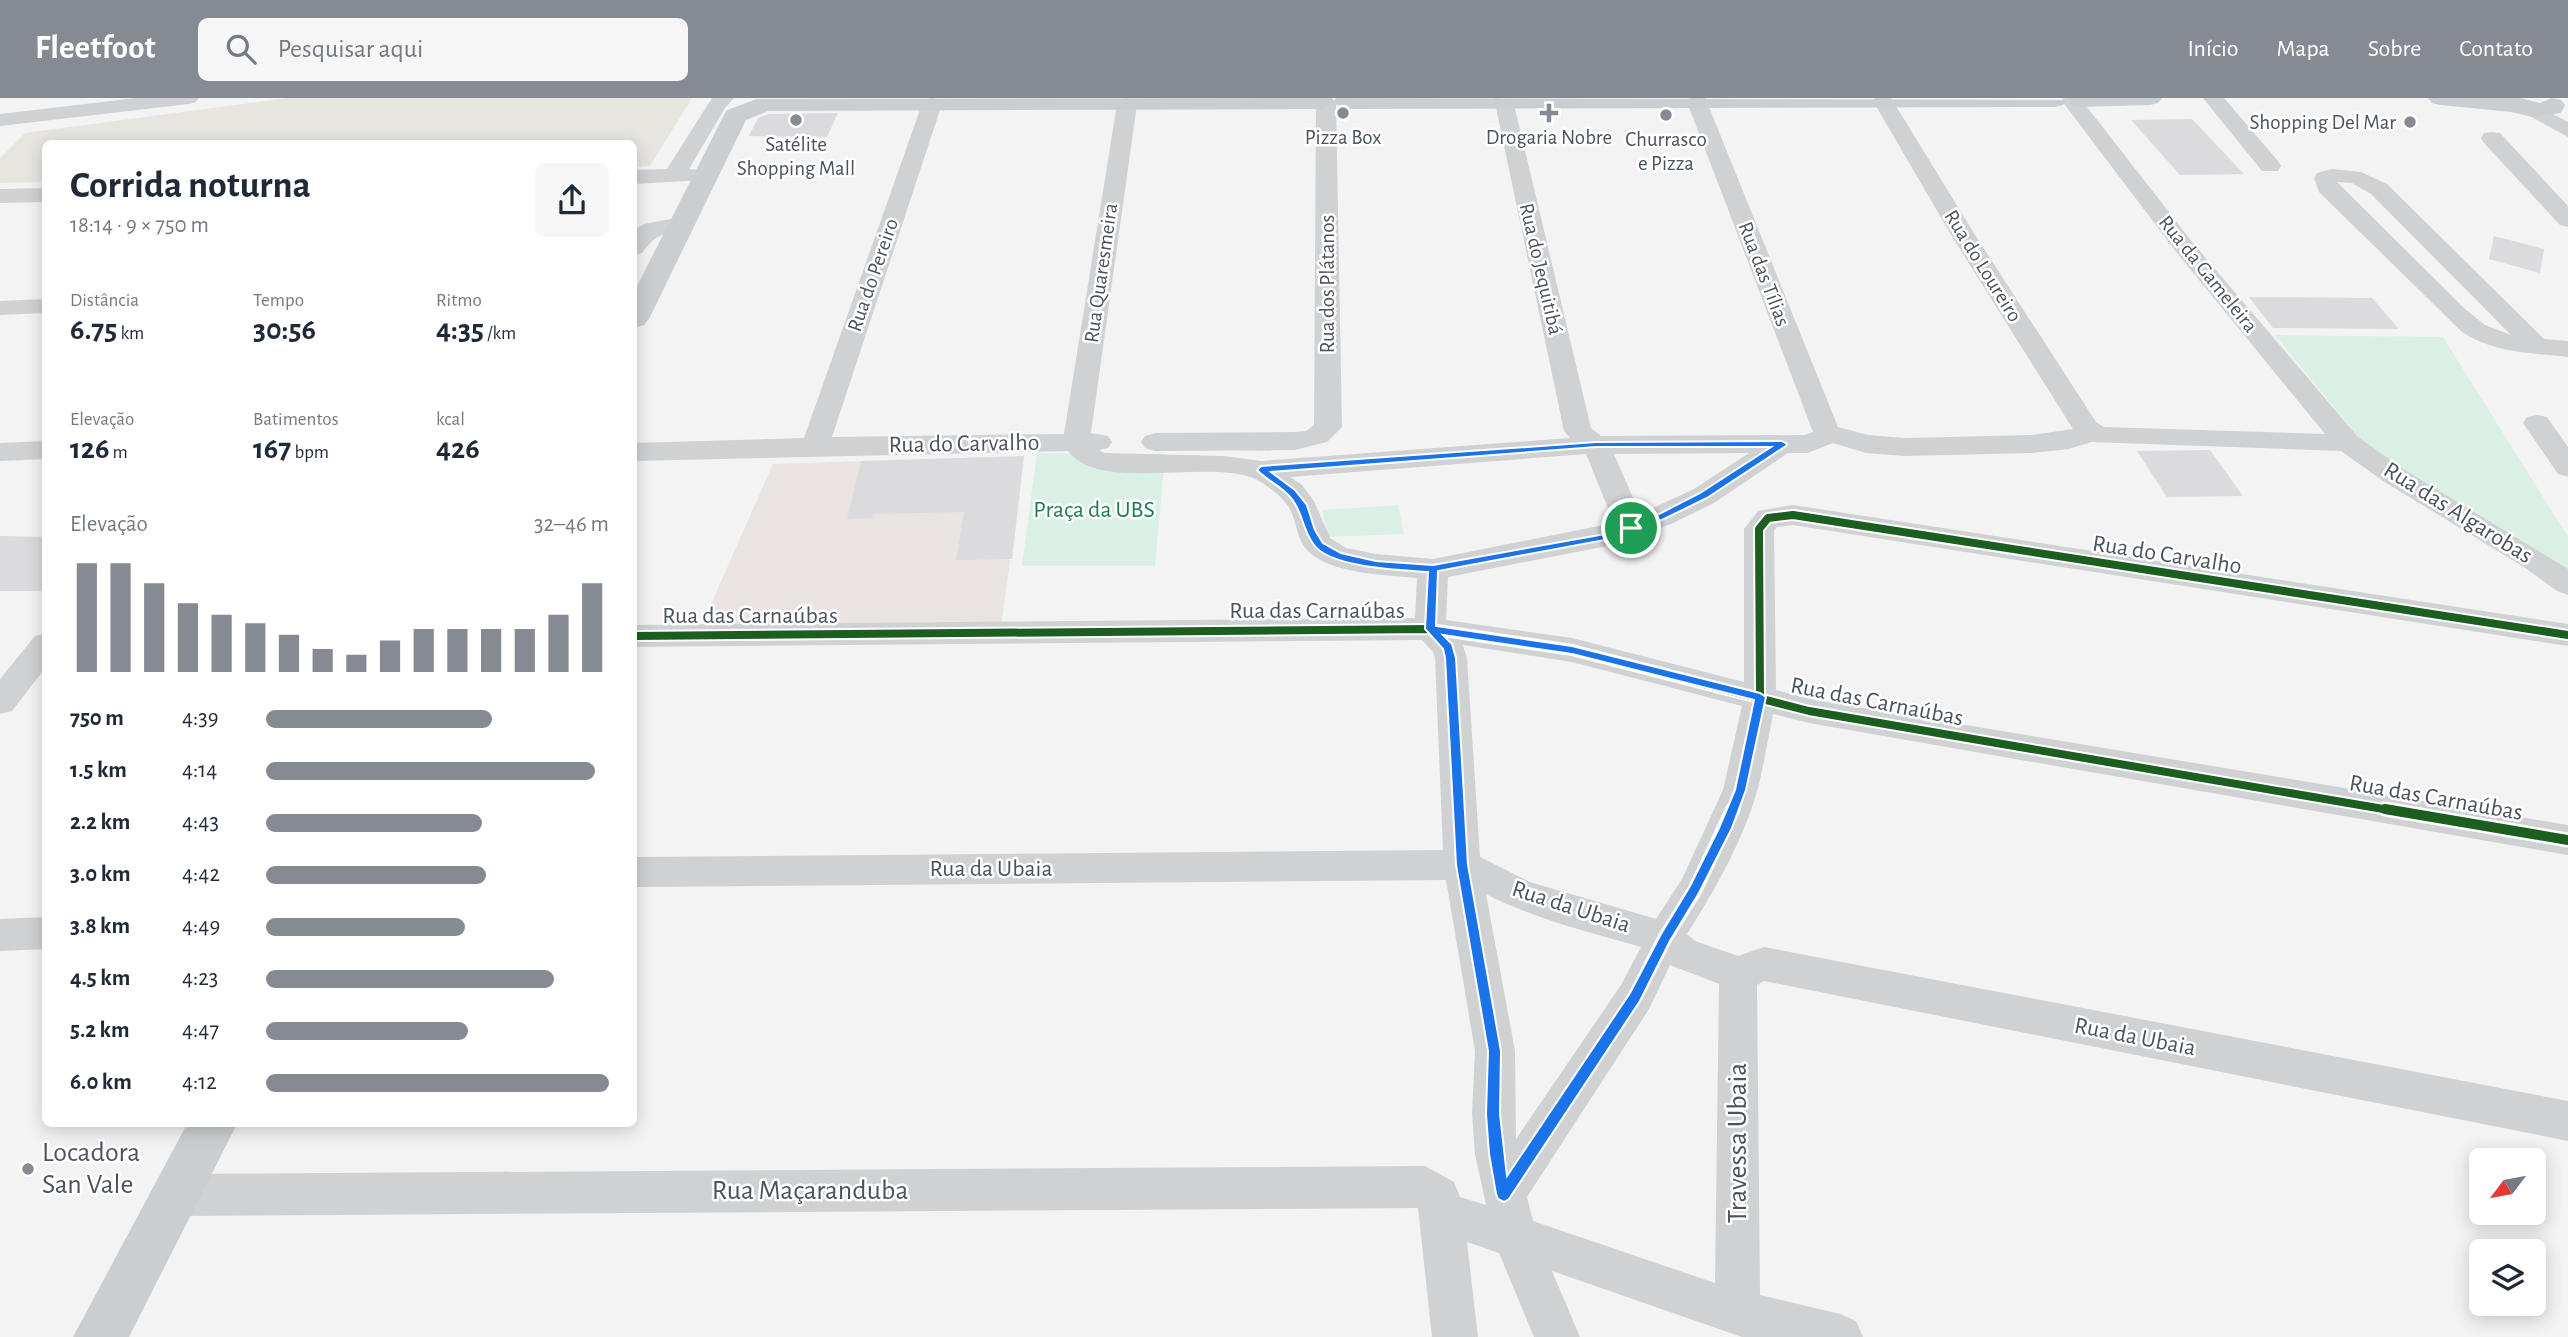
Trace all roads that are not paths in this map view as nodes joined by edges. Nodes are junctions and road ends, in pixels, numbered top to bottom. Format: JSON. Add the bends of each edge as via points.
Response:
{"nodes":[{"id":1,"x":189,"y":98,"type":"edge"},
{"id":2,"x":2150,"y":98,"type":"edge"},
{"id":3,"x":2213,"y":98,"type":"edge"},
{"id":4,"x":2440,"y":98,"type":"edge"},
{"id":5,"x":1244,"y":100,"type":"edge"},
{"id":6,"x":1503,"y":100,"type":"junction"},
{"id":7,"x":2068,"y":100,"type":"edge"},
{"id":8,"x":1059,"y":101,"type":"edge"},
{"id":9,"x":1332,"y":101,"type":"edge"},
{"id":10,"x":1883,"y":101,"type":"junction"},
{"id":11,"x":1697,"y":102,"type":"junction"},
{"id":12,"x":747,"y":103,"type":"edge"},
{"id":13,"x":932,"y":104,"type":"junction"},
{"id":14,"x":1127,"y":104,"type":"junction"},
{"id":15,"x":2539,"y":104,"type":"edge"},
{"id":16,"x":0,"y":120,"type":"edge"},
{"id":17,"x":2568,"y":129,"type":"edge"},
{"id":18,"x":2492,"y":138,"type":"dead end"},
{"id":19,"x":2270,"y":166,"type":"dead end"},
{"id":20,"x":706,"y":174,"type":"junction"},
{"id":21,"x":674,"y":176,"type":"junction"},
{"id":22,"x":637,"y":177,"type":"edge"},
{"id":23,"x":42,"y":195,"type":"edge"},
{"id":24,"x":0,"y":196,"type":"edge"},
{"id":25,"x":2568,"y":220,"type":"edge"},
{"id":26,"x":681,"y":224,"type":"junction"},
{"id":27,"x":637,"y":242,"type":"edge"},
{"id":28,"x":642,"y":287,"type":"edge"},
{"id":29,"x":42,"y":306,"type":"edge"},
{"id":30,"x":637,"y":307,"type":"edge"},
{"id":31,"x":0,"y":308,"type":"edge"},
{"id":32,"x":2536,"y":345,"type":"junction"},
{"id":33,"x":2568,"y":349,"type":"edge"},
{"id":34,"x":2537,"y":423,"type":"dead end"},
{"id":35,"x":2088,"y":430,"type":"junction"},
{"id":36,"x":1822,"y":437,"type":"junction"},
{"id":37,"x":1589,"y":440,"type":"junction"},
{"id":38,"x":1295,"y":441,"type":"joint"},
{"id":39,"x":1076,"y":443,"type":"junction"},
{"id":40,"x":2348,"y":443,"type":"junction"},
{"id":41,"x":1782,"y":444,"type":"junction"},
{"id":42,"x":815,"y":446,"type":"junction"},
{"id":43,"x":42,"y":450,"type":"edge"},
{"id":44,"x":0,"y":452,"type":"edge"},
{"id":45,"x":637,"y":452,"type":"edge"},
{"id":46,"x":2568,"y":468,"type":"edge"},
{"id":47,"x":1261,"y":470,"type":"junction"},
{"id":48,"x":1762,"y":522,"type":"joint"},
{"id":49,"x":1631,"y":528,"type":"junction"},
{"id":50,"x":1433,"y":569,"type":"junction"},
{"id":51,"x":2568,"y":584,"type":"edge"},
{"id":52,"x":1430,"y":629,"type":"junction"},
{"id":53,"x":2568,"y":635,"type":"edge"},
{"id":54,"x":637,"y":636,"type":"edge"},
{"id":55,"x":42,"y":649,"type":"edge"},
{"id":56,"x":1760,"y":697,"type":"junction"},
{"id":57,"x":0,"y":702,"type":"edge"},
{"id":58,"x":2568,"y":840,"type":"edge"},
{"id":59,"x":1462,"y":865,"type":"junction"},
{"id":60,"x":637,"y":872,"type":"edge"},
{"id":61,"x":42,"y":933,"type":"edge"},
{"id":62,"x":0,"y":935,"type":"edge"},
{"id":63,"x":1665,"y":937,"type":"junction"},
{"id":64,"x":1743,"y":974,"type":"junction"},
{"id":65,"x":2568,"y":1121,"type":"edge"},
{"id":66,"x":211,"y":1127,"type":"edge"},
{"id":67,"x":1504,"y":1194,"type":"junction"},
{"id":68,"x":177,"y":1195,"type":"junction"},
{"id":69,"x":1441,"y":1205,"type":"junction"},
{"id":70,"x":1514,"y":1236,"type":"junction"},
{"id":71,"x":1737,"y":1313,"type":"junction"},
{"id":72,"x":100,"y":1337,"type":"edge"},
{"id":73,"x":1455,"y":1337,"type":"edge"},
{"id":74,"x":1557,"y":1337,"type":"edge"},
{"id":75,"x":1840,"y":1337,"type":"edge"}],
"edges":[{"from":1,"to":16,"type":"street"},
{"from":2,"to":7,"type":"main road"},
{"from":3,"to":19,"type":"street"},
{"from":4,"to":15,"type":"main road"},
{"from":5,"to":9,"type":"main road"},
{"from":5,"to":14,"type":"main road"},
{"from":6,"to":9,"type":"main road"},
{"from":6,"to":11,"type":"main road"},
{"from":6,"to":37,"type":"street","name":"Rua do Jequitibá","via":[[1578,431]]},
{"from":7,"to":10,"type":"main road"},
{"from":7,"to":40,"type":"street","name":"Rua da Gameleira"},
{"from":8,"to":13,"type":"main road"},
{"from":8,"to":14,"type":"main road"},
{"from":9,"to":38,"type":"street","name":"Rua dos Plátanos","via":[[1328,427],[1313,439]]},
{"from":10,"to":11,"type":"main road"},
{"from":10,"to":35,"type":"street","name":"Rua do Loureiro"},
{"from":11,"to":36,"type":"street","name":"Rua das Tílias"},
{"from":12,"to":13,"type":"main road"},
{"from":12,"to":20,"type":"main road","via":[[736,115]]},
{"from":12,"to":21,"type":"street","via":[[717,104]]},
{"from":13,"to":42,"type":"street","name":"Rua do Pereiro"},
{"from":14,"to":39,"type":"street","name":"Rua Quaresmeira"},
{"from":15,"to":17,"type":"street"},
{"from":18,"to":25,"type":"street"},
{"from":20,"to":21,"type":"street"},
{"from":20,"to":26,"type":"main road"},
{"from":21,"to":22,"type":"street"},
{"from":23,"to":24,"type":"street"},
{"from":26,"to":27,"type":"street","via":[[649,229]]},
{"from":26,"to":28,"type":"main road"},
{"from":28,"to":30,"type":"main road"},
{"from":29,"to":31,"type":"street"},
{"from":32,"to":32,"type":"street","via":[[2478,332],[2327,187],[2325,178],[2353,176],[2379,189]]},
{"from":32,"to":33,"type":"street"},
{"from":34,"to":46,"type":"street"},
{"from":35,"to":36,"type":"street","via":[[2069,440],[2032,444],[1905,447]]},
{"from":35,"to":40,"type":"street","via":[[2099,435]]},
{"from":36,"to":41,"type":"street"},
{"from":37,"to":41,"type":"street"},
{"from":37,"to":47,"type":"street"},
{"from":37,"to":49,"type":"street","name":"Rua do Jequitibá"},
{"from":38,"to":39,"type":"street","name":"Rua do Carvalho"},
{"from":39,"to":42,"type":"street","name":"Rua do Carvalho"},
{"from":39,"to":47,"type":"street","via":[[1085,455],[1100,462]]},
{"from":40,"to":51,"type":"street","name":"Rua das Algarobas"},
{"from":41,"to":49,"type":"street","via":[[1704,496]]},
{"from":42,"to":45,"type":"street","name":"Rua do Carvalho"},
{"from":43,"to":44,"type":"street"},
{"from":47,"to":50,"type":"street","via":[[1292,492],[1319,545],[1338,556]]},
{"from":48,"to":53,"type":"street","name":"Rua do Carvalho","via":[[1793,515]]},
{"from":48,"to":56,"type":"street"},
{"from":49,"to":50,"type":"street","via":[[1607,537]]},
{"from":50,"to":52,"type":"street"},
{"from":52,"to":54,"type":"street","name":"Rua das Carnaúbas"},
{"from":52,"to":56,"type":"street","name":"Rua das Carnaúbas","via":[[1572,650]]},
{"from":52,"to":59,"type":"street","via":[[1448,647],[1451,658]]},
{"from":55,"to":57,"type":"street"},
{"from":56,"to":58,"type":"street","name":"Rua das Carnaúbas","via":[[1823,713]]},
{"from":56,"to":63,"type":"street","via":[[1741,790],[1726,828]]},
{"from":59,"to":60,"type":"street","name":"Rua da Ubaia"},
{"from":59,"to":63,"type":"street","name":"Rua da Ubaia","via":[[1518,893]]},
{"from":59,"to":67,"type":"street","via":[[1494,1051],[1493,1114]]},
{"from":61,"to":62,"type":"street"},
{"from":63,"to":64,"type":"street","name":"Rua da Ubaia","via":[[1682,953]]},
{"from":63,"to":67,"type":"street","via":[[1635,997]]},
{"from":64,"to":65,"type":"street","name":"Rua da Ubaia","via":[[1764,964]]},
{"from":64,"to":71,"type":"street","name":"Travessa Ubaia","via":[[1738,984]]},
{"from":66,"to":68,"type":"main road"},
{"from":67,"to":70,"type":"street"},
{"from":68,"to":69,"type":"street","name":"Rua Maçaranduba","via":[[1425,1187]]},
{"from":68,"to":72,"type":"main road"},
{"from":69,"to":70,"type":"street","name":"Rua Maçaranduba"},
{"from":69,"to":73,"type":"street"},
{"from":70,"to":71,"type":"street","name":"Rua Maçaranduba"},
{"from":70,"to":74,"type":"street"},
{"from":71,"to":75,"type":"street"}]}
